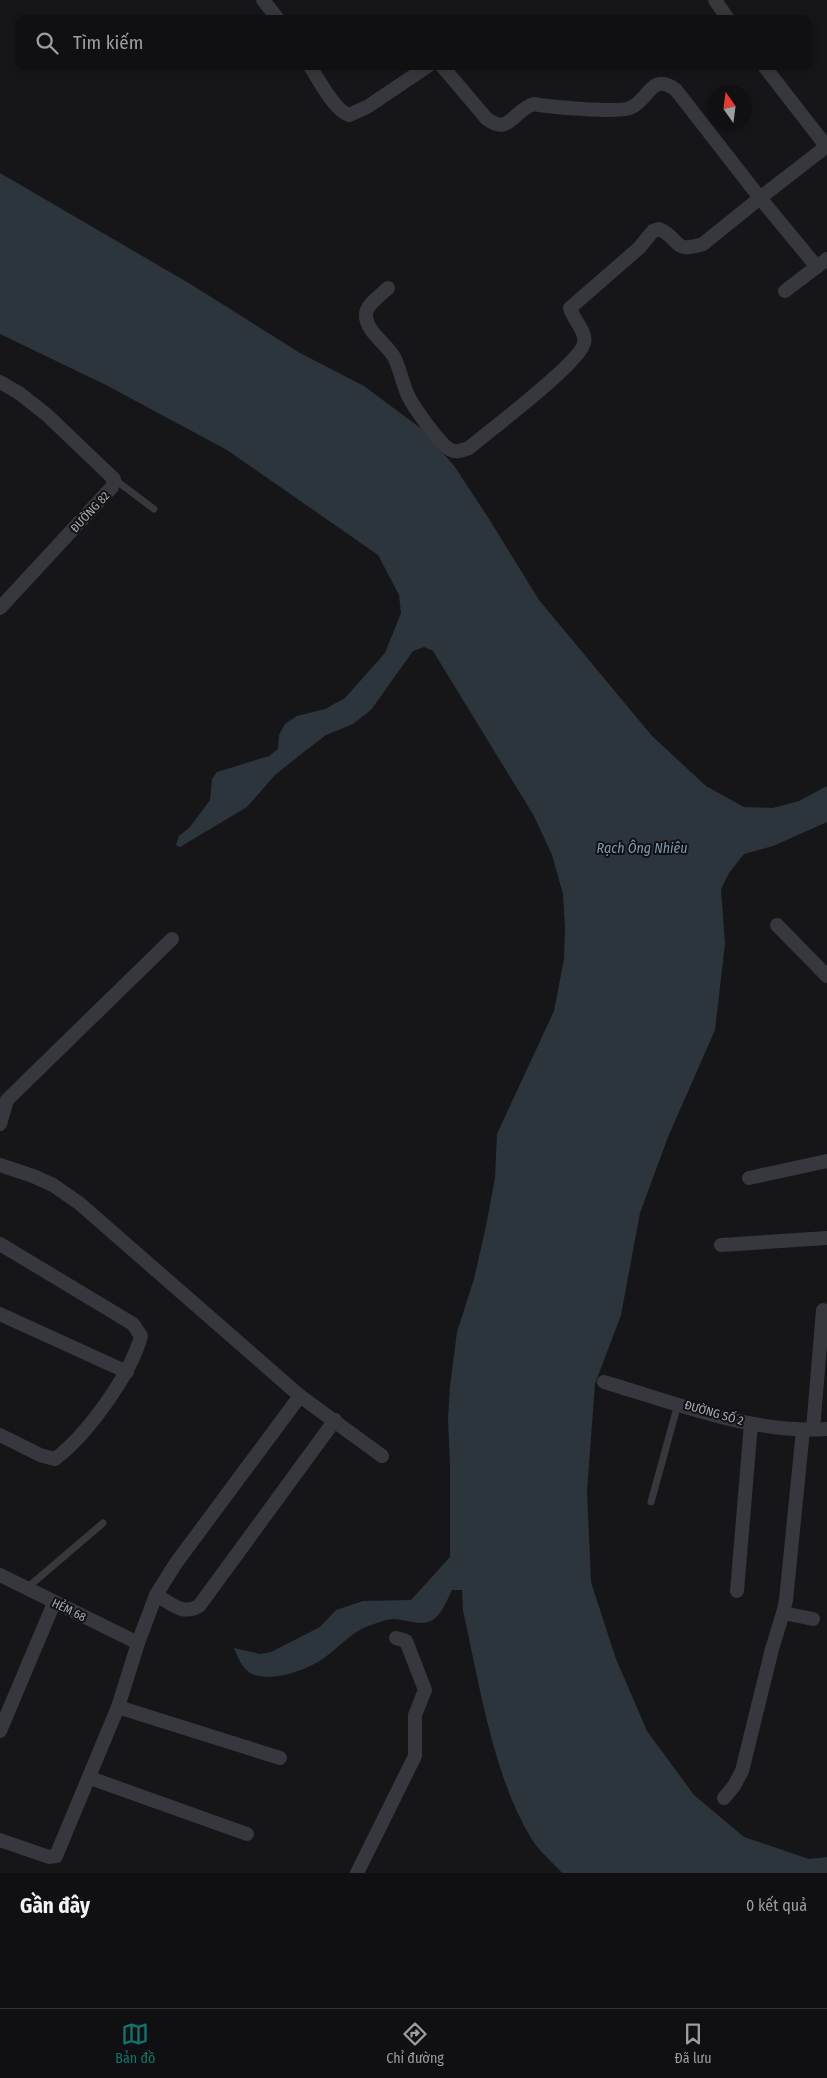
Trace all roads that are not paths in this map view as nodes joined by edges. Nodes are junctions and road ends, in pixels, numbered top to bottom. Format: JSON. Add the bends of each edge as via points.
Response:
{"nodes":[{"id":1,"x":263,"y":0,"type":"edge"},
{"id":2,"x":714,"y":0,"type":"edge"},
{"id":3,"x":275,"y":15,"type":"edge"},
{"id":4,"x":725,"y":15,"type":"edge"},
{"id":5,"x":313,"y":70,"type":"edge"},
{"id":6,"x":422,"y":70,"type":"edge"},
{"id":7,"x":445,"y":70,"type":"edge"},
{"id":8,"x":767,"y":70,"type":"edge"},
{"id":9,"x":827,"y":146,"type":"edge"},
{"id":10,"x":760,"y":198,"type":"junction"},
{"id":11,"x":822,"y":263,"type":"edge"},
{"id":12,"x":388,"y":288,"type":"dead end"},
{"id":13,"x":785,"y":292,"type":"dead end"},
{"id":14,"x":0,"y":382,"type":"edge"},
{"id":15,"x":114,"y":479,"type":"junction"},
{"id":16,"x":154,"y":509,"type":"dead end"},
{"id":17,"x":0,"y":608,"type":"edge"},
{"id":18,"x":777,"y":925,"type":"dead end"},
{"id":19,"x":172,"y":939,"type":"dead end"},
{"id":20,"x":827,"y":976,"type":"edge"},
{"id":21,"x":0,"y":1124,"type":"edge"},
{"id":22,"x":827,"y":1161,"type":"edge"},
{"id":23,"x":0,"y":1165,"type":"edge"},
{"id":24,"x":749,"y":1178,"type":"dead end"},
{"id":25,"x":827,"y":1238,"type":"edge"},
{"id":26,"x":0,"y":1244,"type":"edge"},
{"id":27,"x":722,"y":1245,"type":"dead end"},
{"id":28,"x":823,"y":1310,"type":"dead end"},
{"id":29,"x":0,"y":1314,"type":"edge"},
{"id":30,"x":127,"y":1372,"type":"junction"},
{"id":31,"x":604,"y":1382,"type":"dead end"},
{"id":32,"x":300,"y":1396,"type":"junction"},
{"id":33,"x":678,"y":1403,"type":"junction"},
{"id":34,"x":335,"y":1420,"type":"junction"},
{"id":35,"x":751,"y":1424,"type":"junction"},
{"id":36,"x":814,"y":1429,"type":"edge"},
{"id":37,"x":0,"y":1435,"type":"edge"},
{"id":38,"x":382,"y":1456,"type":"dead end"},
{"id":39,"x":651,"y":1502,"type":"dead end"},
{"id":40,"x":103,"y":1523,"type":"dead end"},
{"id":41,"x":0,"y":1575,"type":"edge"},
{"id":42,"x":26,"y":1589,"type":"junction"},
{"id":43,"x":737,"y":1591,"type":"dead end"},
{"id":44,"x":156,"y":1595,"type":"junction"},
{"id":45,"x":54,"y":1603,"type":"junction"},
{"id":46,"x":783,"y":1613,"type":"junction"},
{"id":47,"x":813,"y":1618,"type":"dead end"},
{"id":48,"x":396,"y":1638,"type":"dead end"},
{"id":49,"x":138,"y":1643,"type":"junction"},
{"id":50,"x":118,"y":1707,"type":"junction"},
{"id":51,"x":0,"y":1731,"type":"edge"},
{"id":52,"x":280,"y":1758,"type":"dead end"},
{"id":53,"x":90,"y":1778,"type":"junction"},
{"id":54,"x":724,"y":1798,"type":"dead end"},
{"id":55,"x":247,"y":1834,"type":"dead end"},
{"id":56,"x":0,"y":1840,"type":"edge"},
{"id":57,"x":357,"y":1873,"type":"edge"}],
"edges":[{"from":1,"to":3,"type":"street"},
{"from":2,"to":4,"type":"street"},
{"from":5,"to":6,"type":"street","via":[[344,114],[349,115],[367,107]]},
{"from":7,"to":10,"type":"street","via":[[486,118],[500,126],[534,104],[623,110],[639,102],[653,87],[668,84]]},
{"from":8,"to":9,"type":"street"},
{"from":9,"to":10,"type":"street"},
{"from":10,"to":11,"type":"street"},
{"from":10,"to":12,"type":"street","via":[[703,244],[682,247],[664,231],[653,231],[639,248],[570,308],[585,342],[569,365],[469,448],[459,452],[443,445],[413,405],[395,359],[369,328],[367,310]]},
{"from":11,"to":13,"type":"street"},
{"from":14,"to":15,"type":"street","name":"ĐƯỜNG 82","via":[[47,414]]},
{"from":15,"to":16,"type":"lane"},
{"from":15,"to":17,"type":"street","name":"ĐƯỜNG 82","via":[[112,487]]},
{"from":18,"to":20,"type":"street"},
{"from":19,"to":21,"type":"street","via":[[7,1100]]},
{"from":22,"to":24,"type":"street"},
{"from":23,"to":32,"type":"street","via":[[53,1185],[80,1203]]},
{"from":25,"to":27,"type":"street"},
{"from":26,"to":30,"type":"street","via":[[133,1324],[141,1336]]},
{"from":28,"to":36,"type":"street"},
{"from":29,"to":30,"type":"street"},
{"from":30,"to":37,"type":"street","via":[[80,1437],[55,1459]]},
{"from":31,"to":33,"type":"street","name":"ĐƯỜNG SỐ 2"},
{"from":32,"to":34,"type":"street"},
{"from":32,"to":44,"type":"street","via":[[176,1563]]},
{"from":33,"to":35,"type":"street","name":"ĐƯỜNG SỐ 2"},
{"from":33,"to":39,"type":"lane"},
{"from":34,"to":38,"type":"street"},
{"from":34,"to":44,"type":"street","via":[[199,1606],[184,1611]]},
{"from":35,"to":36,"type":"street","name":"ĐƯỜNG SỐ 2"},
{"from":35,"to":43,"type":"street"},
{"from":36,"to":46,"type":"street"},
{"from":40,"to":42,"type":"lane"},
{"from":41,"to":42,"type":"street","name":"HẺM 68"},
{"from":42,"to":45,"type":"street","name":"HẺM 68"},
{"from":44,"to":49,"type":"street"},
{"from":45,"to":49,"type":"street","name":"HẺM 68"},
{"from":45,"to":51,"type":"street"},
{"from":46,"to":47,"type":"street"},
{"from":46,"to":54,"type":"street","via":[[742,1771]]},
{"from":48,"to":57,"type":"street","via":[[406,1641],[425,1690],[415,1715],[415,1756]]},
{"from":49,"to":50,"type":"street"},
{"from":50,"to":52,"type":"street"},
{"from":50,"to":53,"type":"street"},
{"from":53,"to":55,"type":"street"},
{"from":53,"to":56,"type":"street","via":[[56,1856],[50,1857]]}]}
